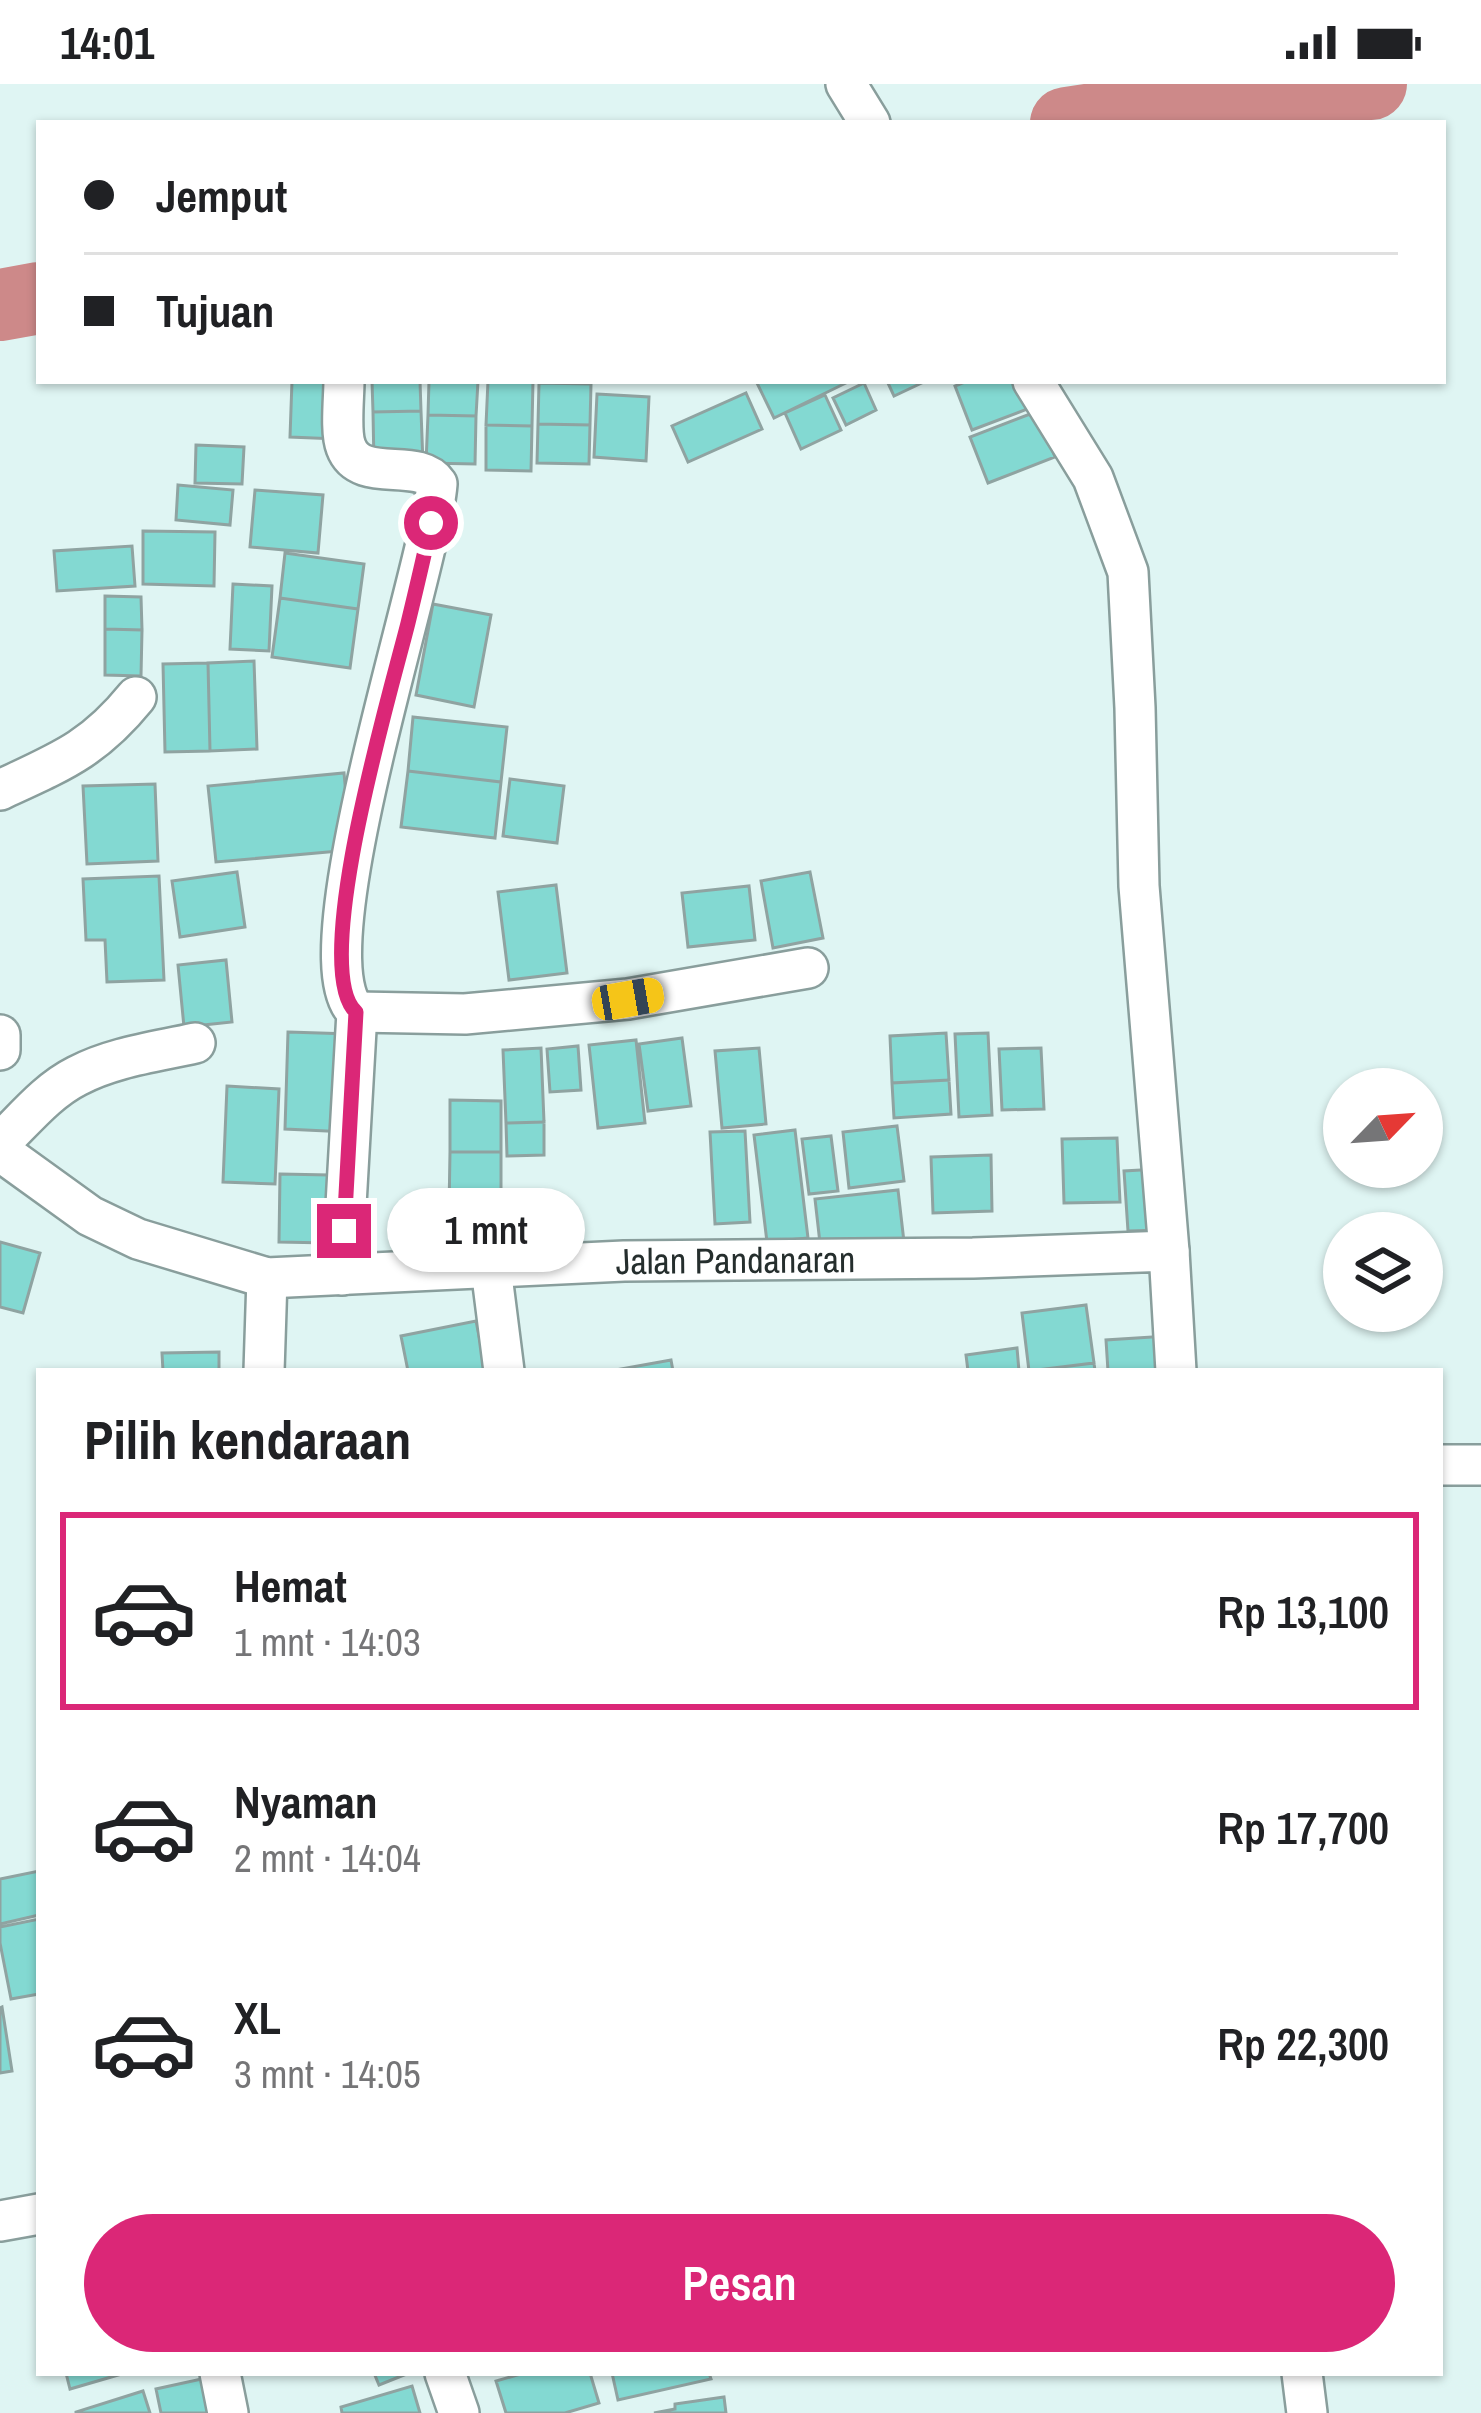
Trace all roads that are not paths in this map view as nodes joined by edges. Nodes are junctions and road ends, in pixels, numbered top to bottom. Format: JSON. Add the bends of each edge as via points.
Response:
{"nodes":[{"id":1,"x":846,"y":84,"type":"edge"},
{"id":2,"x":869,"y":120,"type":"edge"},
{"id":3,"x":344,"y":384,"type":"edge"},
{"id":4,"x":1035,"y":384,"type":"edge"},
{"id":5,"x":136,"y":697,"type":"dead end"},
{"id":6,"x":0,"y":790,"type":"edge"},
{"id":7,"x":808,"y":968,"type":"dead end"},
{"id":8,"x":356,"y":1012,"type":"junction"},
{"id":9,"x":0,"y":1035,"type":"edge"},
{"id":10,"x":194,"y":1043,"type":"dead end"},
{"id":11,"x":0,"y":1050,"type":"edge"},
{"id":12,"x":0,"y":1147,"type":"edge"},
{"id":13,"x":1168,"y":1251,"type":"junction"},
{"id":14,"x":490,"y":1268,"type":"junction"},
{"id":15,"x":342,"y":1275,"type":"junction"},
{"id":16,"x":267,"y":1278,"type":"junction"},
{"id":17,"x":264,"y":1368,"type":"edge"},
{"id":18,"x":505,"y":1368,"type":"edge"},
{"id":19,"x":1176,"y":1368,"type":"edge"},
{"id":20,"x":1443,"y":1465,"type":"edge"},
{"id":21,"x":1481,"y":1465,"type":"edge"},
{"id":22,"x":36,"y":2215,"type":"edge"},
{"id":23,"x":0,"y":2221,"type":"edge"},
{"id":24,"x":221,"y":2376,"type":"edge"},
{"id":25,"x":446,"y":2376,"type":"edge"},
{"id":26,"x":1302,"y":2376,"type":"edge"},
{"id":27,"x":228,"y":2413,"type":"edge"},
{"id":28,"x":459,"y":2413,"type":"edge"},
{"id":29,"x":1307,"y":2413,"type":"edge"}],
"edges":[{"from":1,"to":2,"type":"street"},
{"from":3,"to":8,"type":"street","via":[[350,455],[373,467],[421,471],[437,484],[356,841],[340,948],[347,1004]]},
{"from":4,"to":13,"type":"street","via":[[1093,478],[1128,572],[1139,886]]},
{"from":5,"to":6,"type":"street","via":[[78,753]]},
{"from":7,"to":8,"type":"street","via":[[628,999],[465,1014]]},
{"from":8,"to":15,"type":"street"},
{"from":9,"to":11,"type":"street"},
{"from":10,"to":12,"type":"street","via":[[74,1077]]},
{"from":12,"to":16,"type":"street","name":"Jalan Pandanaran","via":[[122,1232]]},
{"from":13,"to":14,"type":"street","name":"Jalan Pandanaran"},
{"from":13,"to":19,"type":"street"},
{"from":14,"to":15,"type":"street","name":"Jalan Pandanaran"},
{"from":14,"to":18,"type":"street"},
{"from":15,"to":16,"type":"street","name":"Jalan Pandanaran"},
{"from":16,"to":17,"type":"street"},
{"from":20,"to":21,"type":"street"},
{"from":22,"to":23,"type":"street"},
{"from":24,"to":27,"type":"street"},
{"from":25,"to":28,"type":"street"},
{"from":26,"to":29,"type":"street"}]}
